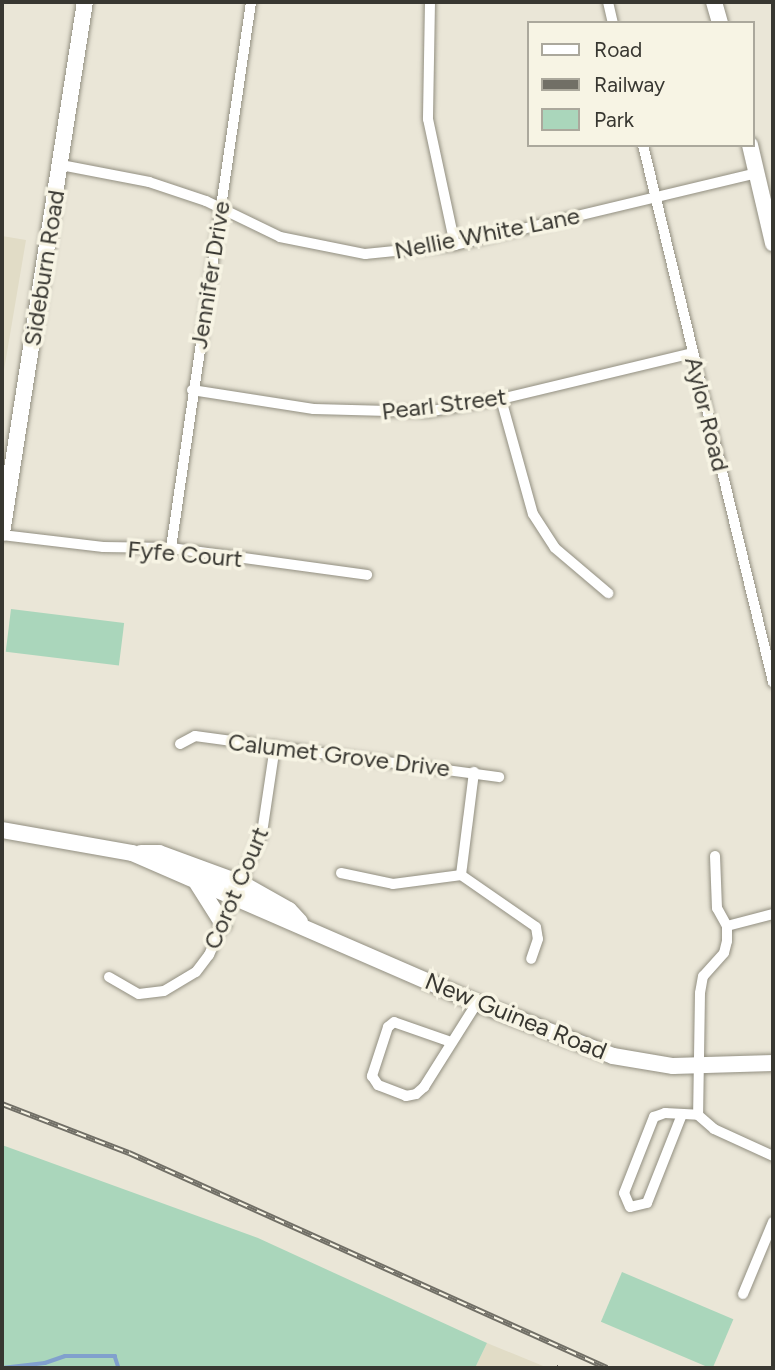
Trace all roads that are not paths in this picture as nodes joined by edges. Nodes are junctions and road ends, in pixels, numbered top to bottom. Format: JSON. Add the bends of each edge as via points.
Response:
{"nodes":[{"id":1,"x":85,"y":2,"type":"edge"},
{"id":2,"x":251,"y":2,"type":"edge"},
{"id":3,"x":430,"y":2,"type":"edge"},
{"id":4,"x":608,"y":2,"type":"edge"},
{"id":5,"x":714,"y":2,"type":"edge"},
{"id":6,"x":613,"y":21,"type":"edge"},
{"id":7,"x":719,"y":21,"type":"edge"},
{"id":8,"x":643,"y":147,"type":"edge"},
{"id":9,"x":750,"y":147,"type":"edge"},
{"id":10,"x":61,"y":165,"type":"junction"},
{"id":11,"x":757,"y":173,"type":"junction"},
{"id":12,"x":655,"y":197,"type":"junction"},
{"id":13,"x":220,"y":209,"type":"junction"},
{"id":14,"x":773,"y":243,"type":"edge"},
{"id":15,"x":455,"y":245,"type":"junction"},
{"id":16,"x":692,"y":353,"type":"junction"},
{"id":17,"x":192,"y":390,"type":"junction"},
{"id":18,"x":501,"y":399,"type":"junction"},
{"id":19,"x":2,"y":534,"type":"edge"},
{"id":20,"x":171,"y":548,"type":"junction"},
{"id":21,"x":367,"y":575,"type":"dead end"},
{"id":22,"x":608,"y":593,"type":"dead end"},
{"id":23,"x":773,"y":682,"type":"edge"},
{"id":24,"x":180,"y":744,"type":"dead end"},
{"id":25,"x":275,"y":746,"type":"junction"},
{"id":26,"x":474,"y":772,"type":"junction"},
{"id":27,"x":499,"y":776,"type":"dead end"},
{"id":28,"x":2,"y":830,"type":"edge"},
{"id":29,"x":132,"y":853,"type":"junction"},
{"id":30,"x":715,"y":856,"type":"dead end"},
{"id":31,"x":341,"y":873,"type":"dead end"},
{"id":32,"x":461,"y":875,"type":"junction"},
{"id":33,"x":197,"y":883,"type":"junction"},
{"id":34,"x":238,"y":890,"type":"junction"},
{"id":35,"x":773,"y":914,"type":"edge"},
{"id":36,"x":223,"y":925,"type":"junction"},
{"id":37,"x":727,"y":926,"type":"junction"},
{"id":38,"x":531,"y":959,"type":"dead end"},
{"id":39,"x":109,"y":978,"type":"dead end"},
{"id":40,"x":477,"y":1003,"type":"junction"},
{"id":41,"x":451,"y":1042,"type":"junction"},
{"id":42,"x":773,"y":1063,"type":"edge"},
{"id":43,"x":700,"y":1067,"type":"junction"},
{"id":44,"x":698,"y":1115,"type":"junction"},
{"id":45,"x":681,"y":1117,"type":"junction"},
{"id":46,"x":773,"y":1156,"type":"edge"},
{"id":47,"x":773,"y":1222,"type":"edge"},
{"id":48,"x":743,"y":1294,"type":"dead end"}],
"edges":[{"from":1,"to":10,"type":"street","name":"Sideburn Road"},
{"from":2,"to":13,"type":"street","name":"Jennifer Drive"},
{"from":3,"to":15,"type":"street","via":[[428,119]]},
{"from":4,"to":6,"type":"street"},
{"from":5,"to":7,"type":"street"},
{"from":8,"to":12,"type":"street","name":"Aylor Road"},
{"from":9,"to":11,"type":"street"},
{"from":10,"to":13,"type":"street","name":"Nellie White Lane","via":[[149,182]]},
{"from":10,"to":19,"type":"street","name":"Sideburn Road"},
{"from":11,"to":12,"type":"street","name":"Nellie White Lane"},
{"from":11,"to":14,"type":"street"},
{"from":12,"to":15,"type":"street","name":"Nellie White Lane"},
{"from":12,"to":16,"type":"street","name":"Aylor Road"},
{"from":13,"to":15,"type":"street","name":"Nellie White Lane","via":[[280,237],[336,251],[396,254]]},
{"from":13,"to":17,"type":"street","name":"Jennifer Drive"},
{"from":16,"to":18,"type":"street","name":"Pearl Street"},
{"from":16,"to":23,"type":"street","name":"Aylor Road"},
{"from":17,"to":18,"type":"street","name":"Pearl Street","via":[[370,414],[426,412]]},
{"from":17,"to":20,"type":"street","name":"Jennifer Drive"},
{"from":18,"to":22,"type":"street","via":[[533,514],[555,548]]},
{"from":19,"to":20,"type":"street","name":"Fyfe Court","via":[[103,548]]},
{"from":20,"to":21,"type":"street","name":"Fyfe Court"},
{"from":24,"to":25,"type":"street","name":"Calumet Grove Drive","via":[[195,736]]},
{"from":25,"to":26,"type":"street","name":"Calumet Grove Drive"},
{"from":25,"to":34,"type":"street","name":"Corot Court","via":[[262,833]]},
{"from":26,"to":27,"type":"street","name":"Calumet Grove Drive"},
{"from":26,"to":32,"type":"street"},
{"from":28,"to":29,"type":"street","name":"New Guinea Road"},
{"from":29,"to":33,"type":"street","name":"New Guinea Road"},
{"from":29,"to":34,"type":"street","name":"New Guinea Road","via":[[159,853]]},
{"from":30,"to":37,"type":"street","via":[[717,908]]},
{"from":31,"to":32,"type":"street","via":[[393,884]]},
{"from":32,"to":38,"type":"street","via":[[536,927],[538,939]]},
{"from":33,"to":34,"type":"street","name":"New Guinea Road"},
{"from":33,"to":36,"type":"street"},
{"from":34,"to":36,"type":"street","name":"Corot Court"},
{"from":34,"to":40,"type":"street","name":"New Guinea Road","via":[[309,930]]},
{"from":35,"to":37,"type":"street"},
{"from":36,"to":39,"type":"street","name":"Corot Court","via":[[203,963],[180,984],[139,994]]},
{"from":37,"to":43,"type":"street","via":[[724,953],[703,976]]},
{"from":40,"to":41,"type":"street"},
{"from":40,"to":43,"type":"street","name":"New Guinea Road","via":[[613,1056]]},
{"from":41,"to":41,"type":"street","via":[[394,1022],[388,1027],[372,1076],[406,1096],[416,1094]]},
{"from":42,"to":43,"type":"street","name":"New Guinea Road"},
{"from":43,"to":44,"type":"street"},
{"from":44,"to":45,"type":"street"},
{"from":44,"to":46,"type":"street","via":[[714,1129]]},
{"from":45,"to":45,"type":"street","via":[[665,1112],[654,1117],[624,1193],[630,1207],[647,1203]]},
{"from":47,"to":48,"type":"street"}]}
